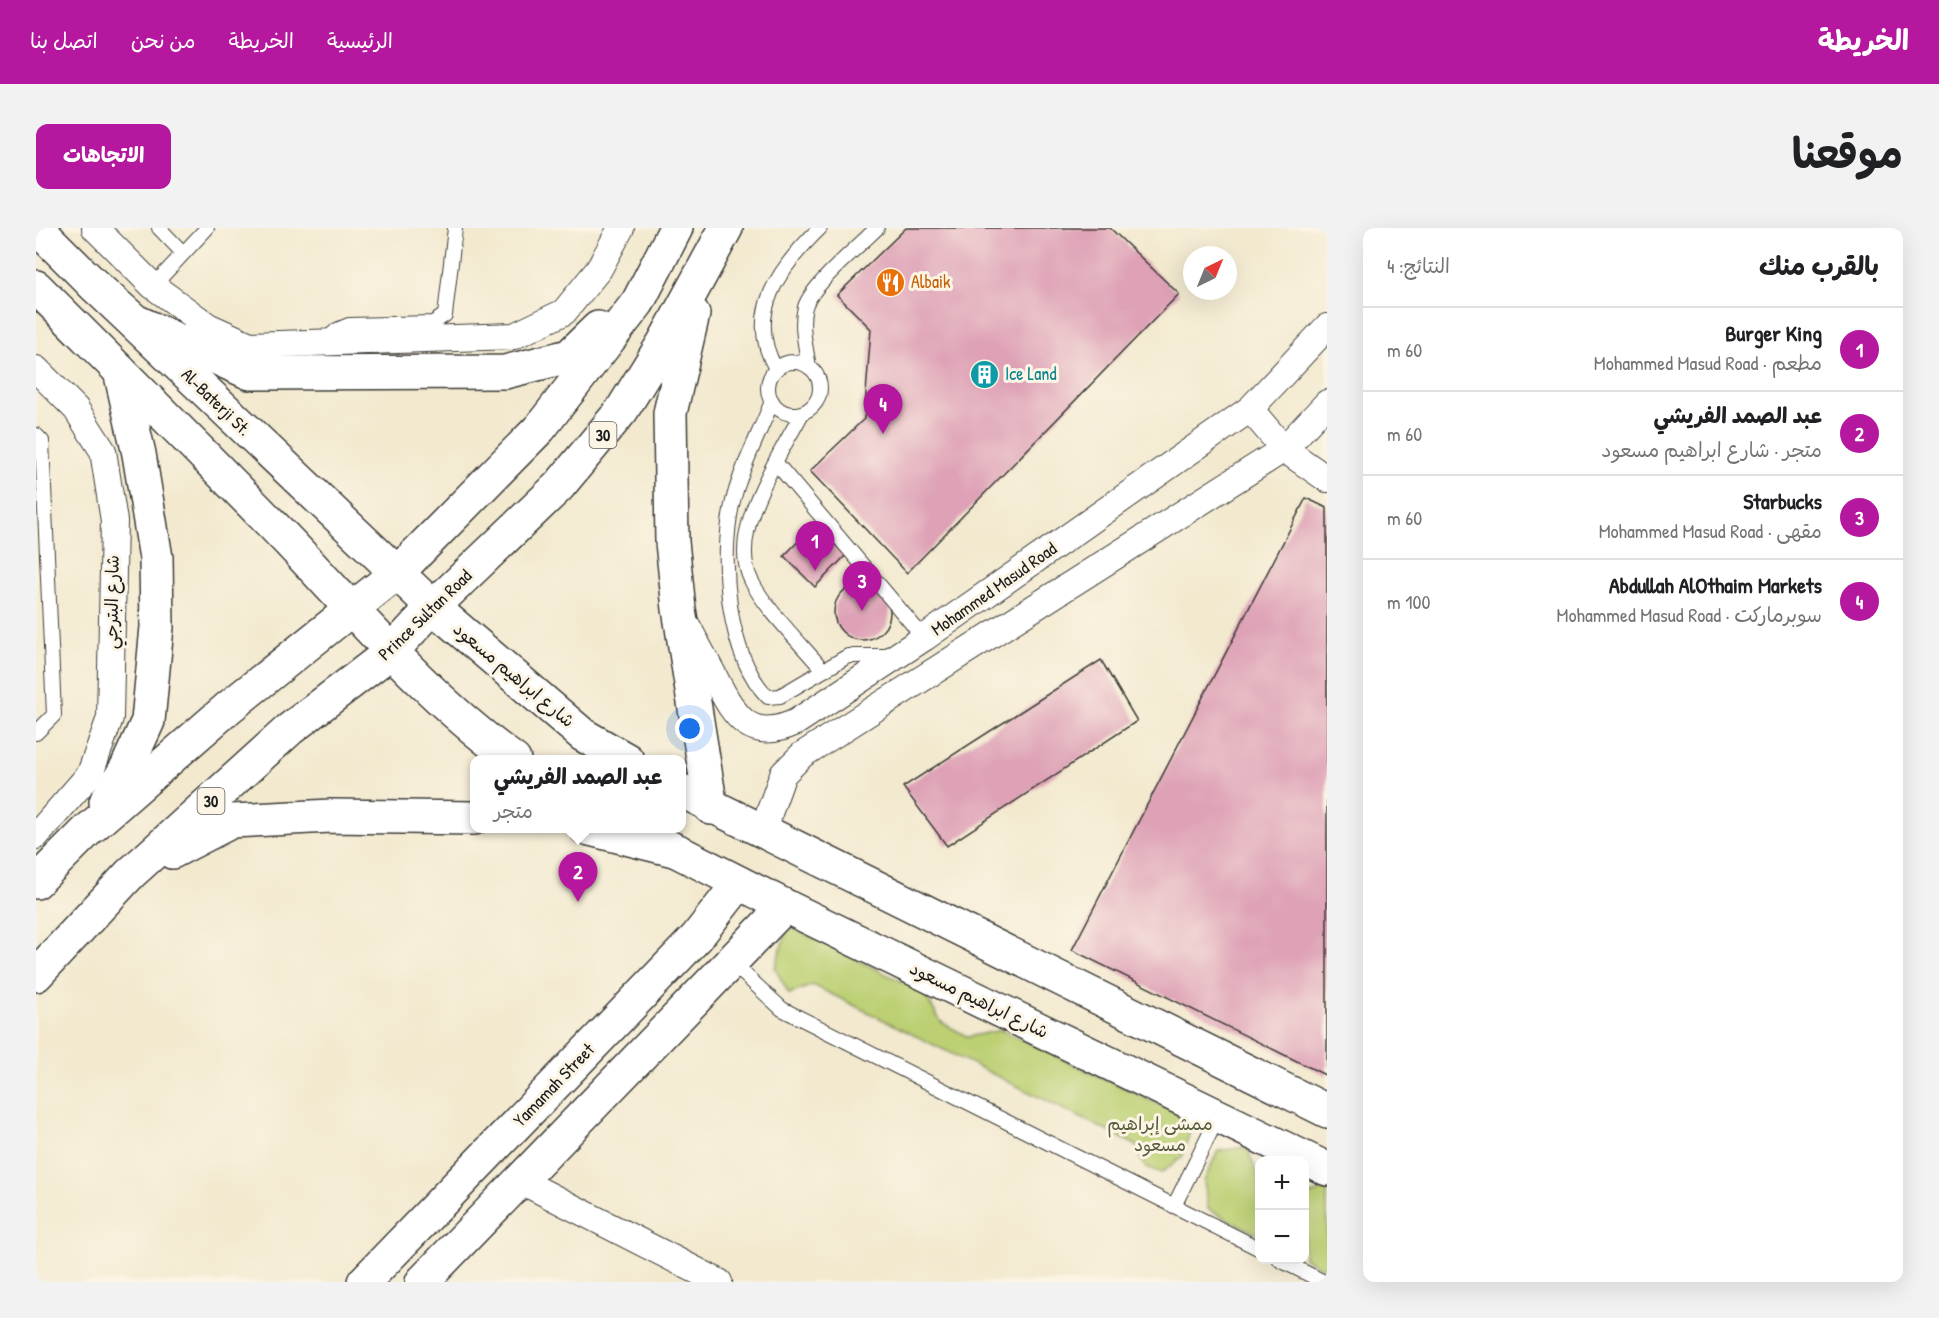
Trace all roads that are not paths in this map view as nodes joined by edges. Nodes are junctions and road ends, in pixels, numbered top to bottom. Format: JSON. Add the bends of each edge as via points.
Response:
{"nodes":[{"id":1,"x":37,"y":228,"type":"edge"},
{"id":2,"x":95,"y":228,"type":"edge"},
{"id":3,"x":159,"y":228,"type":"edge"},
{"id":4,"x":207,"y":228,"type":"edge"},
{"id":5,"x":455,"y":228,"type":"edge"},
{"id":6,"x":621,"y":228,"type":"edge"},
{"id":7,"x":820,"y":228,"type":"edge"},
{"id":8,"x":877,"y":228,"type":"edge"},
{"id":9,"x":674,"y":233,"type":"edge"},
{"id":10,"x":726,"y":235,"type":"edge"},
{"id":11,"x":183,"y":253,"type":"junction"},
{"id":12,"x":94,"y":285,"type":"junction"},
{"id":13,"x":153,"y":286,"type":"junction"},
{"id":14,"x":36,"y":287,"type":"edge"},
{"id":15,"x":1327,"y":327,"type":"edge"},
{"id":16,"x":323,"y":342,"type":"junction"},
{"id":17,"x":809,"y":367,"type":"junction"},
{"id":18,"x":36,"y":369,"type":"edge"},
{"id":19,"x":776,"y":369,"type":"junction"},
{"id":20,"x":120,"y":371,"type":"junction"},
{"id":21,"x":772,"y":401,"type":"junction"},
{"id":22,"x":1327,"y":403,"type":"edge"},
{"id":23,"x":1250,"y":410,"type":"junction"},
{"id":24,"x":802,"y":413,"type":"junction"},
{"id":25,"x":36,"y":435,"type":"edge"},
{"id":26,"x":1284,"y":449,"type":"junction"},
{"id":27,"x":776,"y":463,"type":"junction"},
{"id":28,"x":1327,"y":479,"type":"edge"},
{"id":29,"x":398,"y":572,"type":"junction"},
{"id":30,"x":433,"y":607,"type":"junction"},
{"id":31,"x":351,"y":608,"type":"junction"},
{"id":32,"x":679,"y":609,"type":"junction"},
{"id":33,"x":924,"y":638,"type":"junction"},
{"id":34,"x":392,"y":651,"type":"junction"},
{"id":35,"x":897,"y":656,"type":"junction"},
{"id":36,"x":823,"y":670,"type":"junction"},
{"id":37,"x":36,"y":733,"type":"edge"},
{"id":38,"x":508,"y":755,"type":"edge"},
{"id":39,"x":620,"y":755,"type":"edge"},
{"id":40,"x":686,"y":794,"type":"edge"},
{"id":41,"x":711,"y":808,"type":"junction"},
{"id":42,"x":470,"y":818,"type":"edge"},
{"id":43,"x":87,"y":831,"type":"junction"},
{"id":44,"x":606,"y":833,"type":"edge"},
{"id":45,"x":642,"y":833,"type":"edge"},
{"id":46,"x":762,"y":833,"type":"junction"},
{"id":47,"x":36,"y":836,"type":"edge"},
{"id":48,"x":678,"y":851,"type":"junction"},
{"id":49,"x":130,"y":874,"type":"junction"},
{"id":50,"x":36,"y":882,"type":"edge"},
{"id":51,"x":739,"y":883,"type":"junction"},
{"id":52,"x":785,"y":906,"type":"junction"},
{"id":53,"x":730,"y":962,"type":"junction"},
{"id":54,"x":36,"y":975,"type":"edge"},
{"id":55,"x":1327,"y":1111,"type":"edge"},
{"id":56,"x":1218,"y":1117,"type":"junction"},
{"id":57,"x":1327,"y":1169,"type":"edge"},
{"id":58,"x":521,"y":1180,"type":"junction"},
{"id":59,"x":1174,"y":1206,"type":"junction"},
{"id":60,"x":1255,"y":1246,"type":"edge"},
{"id":61,"x":1288,"y":1264,"type":"edge"},
{"id":62,"x":364,"y":1282,"type":"edge"},
{"id":63,"x":422,"y":1282,"type":"edge"},
{"id":64,"x":719,"y":1282,"type":"edge"},
{"id":65,"x":1324,"y":1282,"type":"edge"}],
"edges":[{"from":1,"to":12,"type":"main road","name":"Al-Baterji St."},
{"from":2,"to":13,"type":"street"},
{"from":3,"to":11,"type":"lane"},
{"from":4,"to":11,"type":"lane"},
{"from":5,"to":16,"type":"lane","via":[[441,319],[433,323],[343,327]]},
{"from":6,"to":16,"type":"street","via":[[599,269],[564,312],[514,336]]},
{"from":7,"to":19,"type":"lane","via":[[781,273],[766,308],[762,337]]},
{"from":8,"to":17,"type":"lane","via":[[815,289],[805,306],[803,331]]},
{"from":9,"to":12,"type":"main road","via":[[621,306],[569,356],[505,372],[250,373],[135,321]]},
{"from":9,"to":29,"type":"main road","via":[[638,302],[540,428]]},
{"from":10,"to":30,"type":"main road","name":"Prince Sultan Road","number":"30","via":[[622,410],[593,448]]},
{"from":10,"to":32,"type":"main road","via":[[690,325],[670,413],[672,542]]},
{"from":11,"to":13,"type":"lane"},
{"from":12,"to":29,"type":"main road","name":"Al-Baterji St."},
{"from":13,"to":16,"type":"street","via":[[208,326],[250,345]]},
{"from":14,"to":20,"type":"main road"},
{"from":15,"to":23,"type":"street","name":"Mohammed Masud Road"},
{"from":17,"to":19,"type":"lane","via":[[798,362]]},
{"from":17,"to":24,"type":"lane","via":[[817,375],[819,397]]},
{"from":18,"to":47,"type":"street","name":"شارع البترجي","via":[[76,409],[103,451],[114,521],[110,717],[90,774]]},
{"from":19,"to":21,"type":"lane","via":[[768,390]]},
{"from":20,"to":31,"type":"main road"},
{"from":20,"to":43,"type":"main road","via":[[156,558],[157,627],[148,722],[127,767]]},
{"from":21,"to":24,"type":"lane","via":[[780,410]]},
{"from":21,"to":36,"type":"lane","via":[[729,521],[728,575],[735,639],[756,685],[768,697],[780,696]]},
{"from":22,"to":26,"type":"street","name":"Mohammed Masud Road"},
{"from":23,"to":26,"type":"street"},
{"from":23,"to":33,"type":"street","name":"Mohammed Masud Road"},
{"from":24,"to":27,"type":"lane"},
{"from":25,"to":37,"type":"lane","via":[[42,441],[54,715]]},
{"from":26,"to":28,"type":"street"},
{"from":26,"to":46,"type":"street","name":"Mohammed Masud Road","via":[[808,750],[783,774]]},
{"from":27,"to":33,"type":"lane"},
{"from":27,"to":36,"type":"lane","via":[[748,526],[746,569],[760,594]]},
{"from":29,"to":30,"type":"main road"},
{"from":29,"to":31,"type":"main road"},
{"from":30,"to":34,"type":"main road","name":"Prince Sultan Road","number":"30"},
{"from":30,"to":39,"type":"main road","name":"شارع ابراهيم مسعود","via":[[583,735]]},
{"from":31,"to":34,"type":"main road"},
{"from":31,"to":43,"type":"main road"},
{"from":32,"to":35,"type":"street","name":"Mohammed Masud Road","via":[[731,710],[746,724],[763,730],[780,729],[796,722]]},
{"from":32,"to":41,"type":"main road"},
{"from":33,"to":35,"type":"street","name":"Mohammed Masud Road"},
{"from":34,"to":38,"type":"main road","via":[[473,730]]},
{"from":34,"to":49,"type":"main road","name":"Prince Sultan Road","number":"30","via":[[290,729]]},
{"from":35,"to":36,"type":"lane","via":[[848,656]]},
{"from":40,"to":41,"type":"main road"},
{"from":41,"to":46,"type":"main road"},
{"from":42,"to":49,"type":"main road","via":[[331,816],[232,821]]},
{"from":43,"to":50,"type":"main road"},
{"from":44,"to":48,"type":"main road"},
{"from":45,"to":48,"type":"main road","name":"شارع ابراهيم مسعود"},
{"from":46,"to":55,"type":"main road"},
{"from":48,"to":51,"type":"main road","name":"شارع ابراهيم مسعود"},
{"from":49,"to":54,"type":"main road","name":"Prince Sultan Road","number":"30"},
{"from":51,"to":52,"type":"main road","name":"شارع ابراهيم مسعود"},
{"from":51,"to":62,"type":"main road","name":"Yamamah Street","via":[[697,937]]},
{"from":52,"to":53,"type":"main road"},
{"from":52,"to":56,"type":"main road","name":"شارع ابراهيم مسعود"},
{"from":53,"to":58,"type":"main road"},
{"from":53,"to":59,"type":"lane","via":[[782,1009]]},
{"from":56,"to":57,"type":"main road","name":"شارع ابراهيم مسعود"},
{"from":56,"to":59,"type":"lane"},
{"from":58,"to":63,"type":"main road"},
{"from":58,"to":64,"type":"street"},
{"from":59,"to":60,"type":"lane"},
{"from":61,"to":65,"type":"lane"}]}
